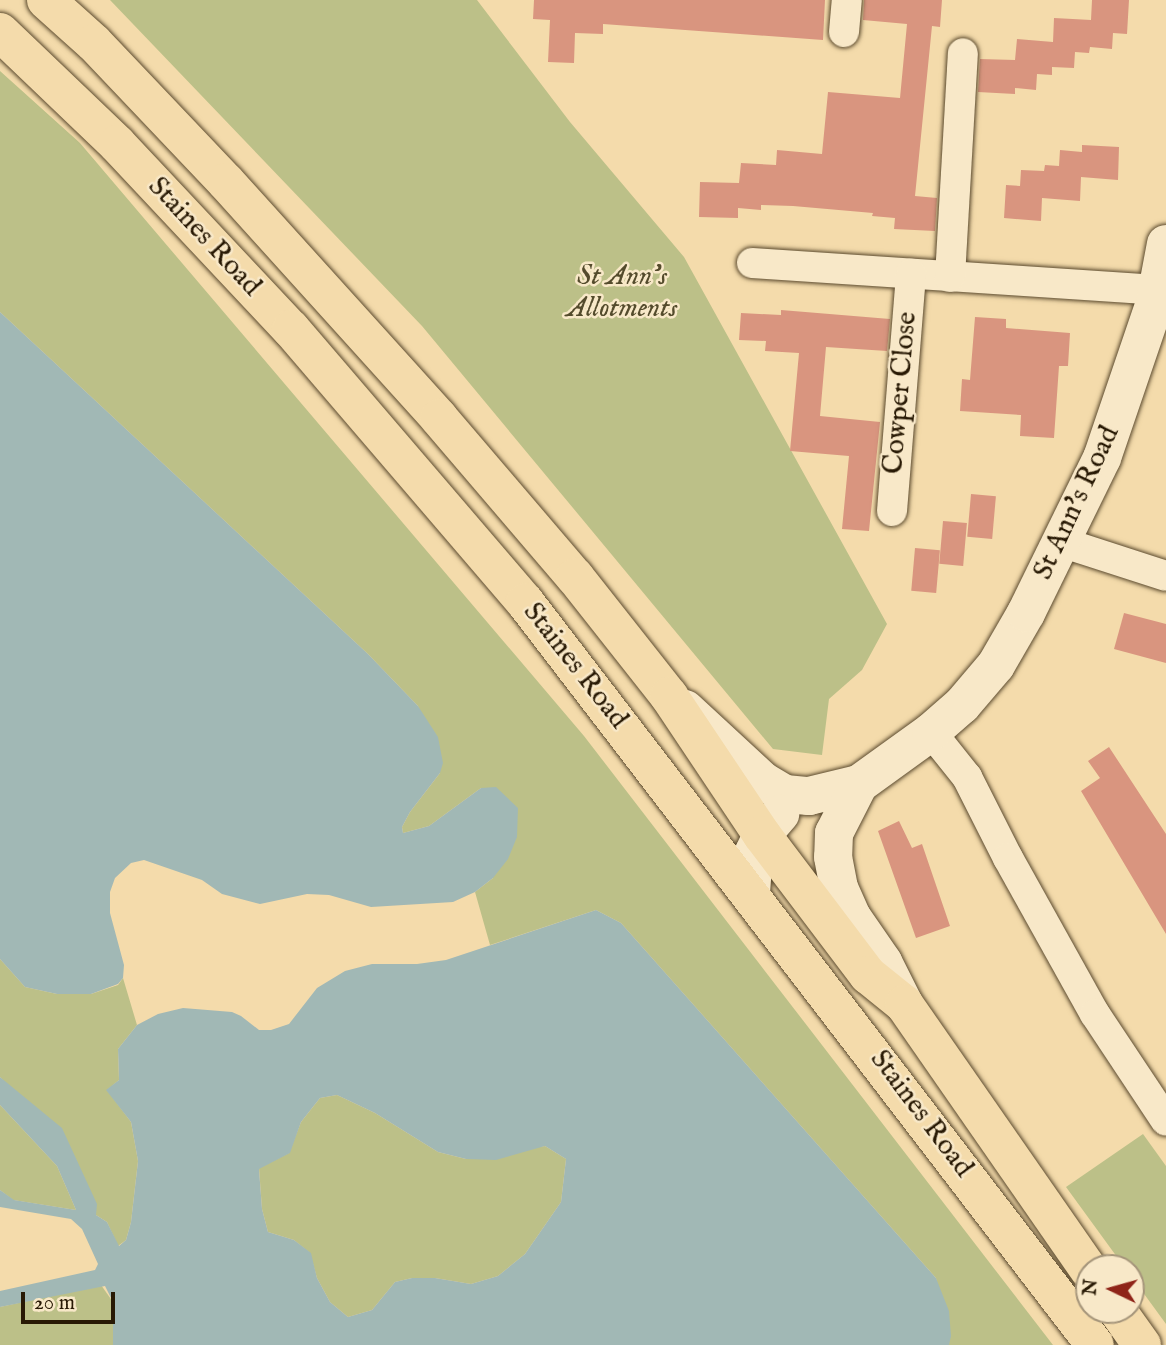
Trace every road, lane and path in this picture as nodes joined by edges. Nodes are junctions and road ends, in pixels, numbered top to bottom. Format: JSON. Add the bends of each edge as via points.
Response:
{"nodes":[{"id":1,"x":46,"y":0,"type":"edge"},
{"id":2,"x":848,"y":0,"type":"edge"},
{"id":3,"x":0,"y":32,"type":"edge"},
{"id":4,"x":845,"y":32,"type":"dead end"},
{"id":5,"x":963,"y":53,"type":"dead end"},
{"id":6,"x":1166,"y":244,"type":"edge"},
{"id":7,"x":752,"y":263,"type":"dead end"},
{"id":8,"x":911,"y":274,"type":"junction"},
{"id":9,"x":950,"y":276,"type":"junction"},
{"id":10,"x":1157,"y":290,"type":"junction"},
{"id":11,"x":892,"y":511,"type":"dead end"},
{"id":12,"x":1061,"y":542,"type":"junction"},
{"id":13,"x":1166,"y":576,"type":"edge"},
{"id":14,"x":670,"y":696,"type":"junction"},
{"id":15,"x":932,"y":732,"type":"junction"},
{"id":16,"x":859,"y":785,"type":"junction"},
{"id":17,"x":808,"y":796,"type":"junction"},
{"id":18,"x":762,"y":835,"type":"junction"},
{"id":19,"x":751,"y":893,"type":"junction"},
{"id":20,"x":904,"y":1004,"type":"junction"},
{"id":21,"x":1166,"y":1121,"type":"edge"},
{"id":22,"x":1078,"y":1254,"type":"edge"},
{"id":23,"x":1127,"y":1324,"type":"edge"},
{"id":24,"x":1095,"y":1345,"type":"edge"},
{"id":25,"x":1142,"y":1345,"type":"edge"}],
"edges":[{"from":1,"to":14,"type":"main road","name":"Staines Road","via":[[94,43],[226,182],[439,418]]},
{"from":2,"to":4,"type":"street"},
{"from":3,"to":19,"type":"main road","name":"Staines Road","via":[[126,154],[291,329],[418,474],[525,602]]},
{"from":5,"to":9,"type":"street"},
{"from":6,"to":10,"type":"main road","name":"St Ann's Road"},
{"from":7,"to":8,"type":"street","name":"Cowper Close"},
{"from":8,"to":9,"type":"street","name":"Cowper Close"},
{"from":8,"to":11,"type":"street","name":"Cowper Close"},
{"from":9,"to":10,"type":"street","name":"Cowper Close"},
{"from":10,"to":12,"type":"main road","name":"St Ann's Road","via":[[1102,458]]},
{"from":12,"to":13,"type":"street"},
{"from":12,"to":15,"type":"main road","name":"St Ann's Road","via":[[996,665]]},
{"from":14,"to":17,"type":"main road","name":"St Ann's Road","via":[[763,781],[785,794]]},
{"from":14,"to":18,"type":"main road","name":"Staines Road"},
{"from":15,"to":16,"type":"main road","name":"St Ann's Road"},
{"from":15,"to":21,"type":"street","via":[[967,777],[1095,1014]]},
{"from":16,"to":17,"type":"main road","name":"St Ann's Road"},
{"from":16,"to":20,"type":"main road","name":"St Ann's Road","via":[[834,833],[832,857],[852,917],[883,962]]},
{"from":17,"to":18,"type":"main road","name":"St Ann's Road","via":[[778,816]]},
{"from":18,"to":19,"type":"main road","name":"St Ann's Road","via":[[754,852]]},
{"from":18,"to":20,"type":"main road","name":"Staines Road","via":[[868,975]]},
{"from":19,"to":24,"type":"main road","name":"Staines Road"},
{"from":20,"to":22,"type":"main road","name":"Staines Road"},
{"from":23,"to":25,"type":"main road"}]}
